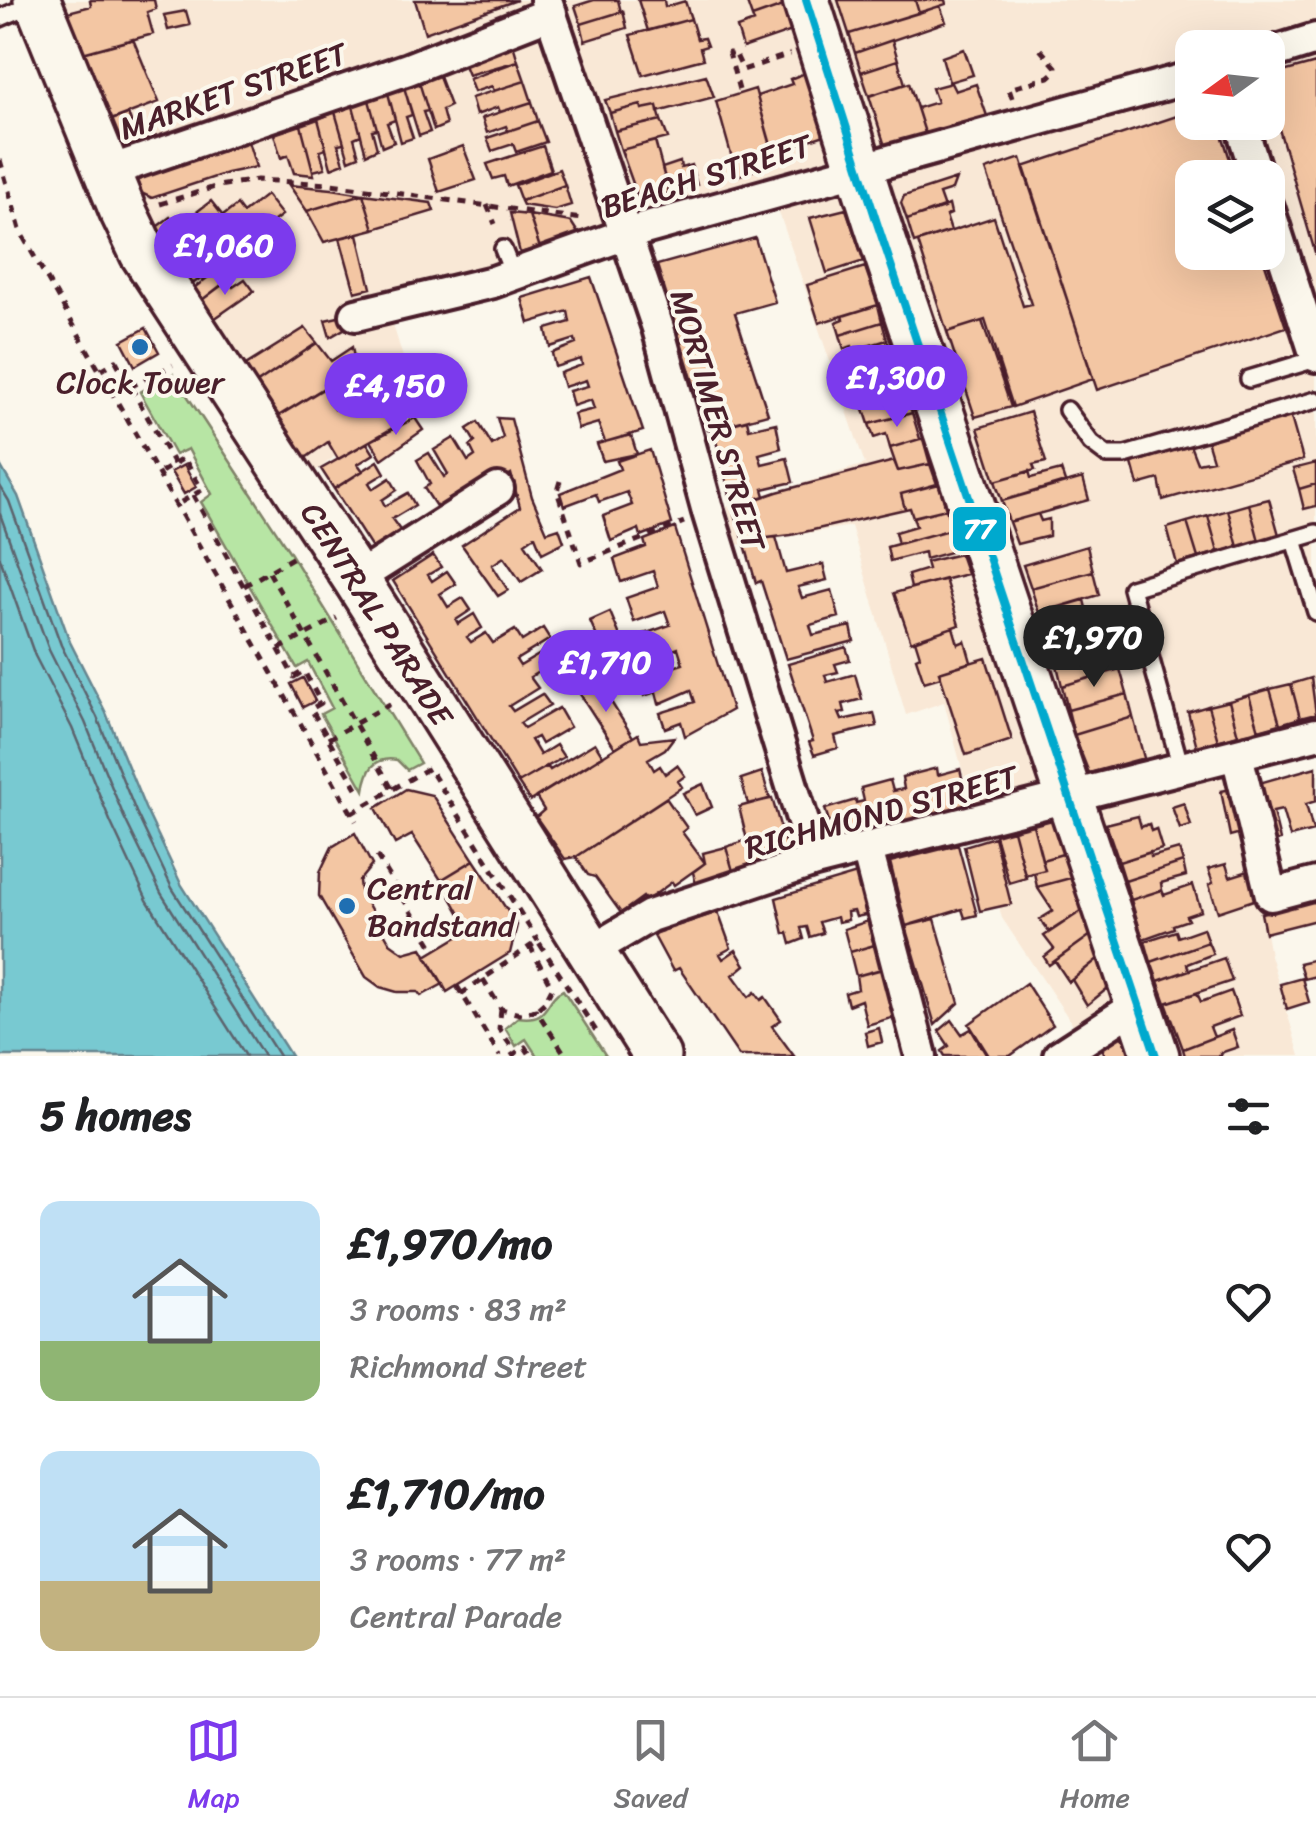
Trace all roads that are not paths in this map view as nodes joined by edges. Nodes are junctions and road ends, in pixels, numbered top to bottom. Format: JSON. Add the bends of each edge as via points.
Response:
{"nodes":[{"id":1,"x":806,"y":0,"type":"edge"},
{"id":2,"x":25,"y":7,"type":"edge"},
{"id":3,"x":549,"y":7,"type":"edge"},
{"id":4,"x":1316,"y":39,"type":"edge"},
{"id":5,"x":1285,"y":49,"type":"edge"},
{"id":6,"x":1175,"y":82,"type":"edge"},
{"id":7,"x":860,"y":167,"type":"junction"},
{"id":8,"x":114,"y":191,"type":"junction"},
{"id":9,"x":626,"y":234,"type":"junction"},
{"id":10,"x":1285,"y":260,"type":"edge"},
{"id":11,"x":356,"y":315,"type":"dead end"},
{"id":12,"x":1316,"y":357,"type":"edge"},
{"id":13,"x":1249,"y":379,"type":"dead end"},
{"id":14,"x":1316,"y":400,"type":"edge"},
{"id":15,"x":1067,"y":410,"type":"dead end"},
{"id":16,"x":498,"y":489,"type":"dead end"},
{"id":17,"x":1316,"y":533,"type":"edge"},
{"id":18,"x":1294,"y":540,"type":"junction"},
{"id":19,"x":346,"y":598,"type":"junction"},
{"id":20,"x":1316,"y":612,"type":"edge"},
{"id":21,"x":1316,"y":734,"type":"edge"},
{"id":22,"x":1237,"y":756,"type":"junction"},
{"id":23,"x":1182,"y":768,"type":"junction"},
{"id":24,"x":1070,"y":798,"type":"junction"},
{"id":25,"x":867,"y":849,"type":"junction"},
{"id":26,"x":816,"y":861,"type":"junction"},
{"id":27,"x":1316,"y":883,"type":"edge"},
{"id":28,"x":589,"y":952,"type":"junction"},
{"id":29,"x":1139,"y":1004,"type":"junction"},
{"id":30,"x":658,"y":1056,"type":"edge"},
{"id":31,"x":921,"y":1056,"type":"edge"},
{"id":32,"x":1059,"y":1056,"type":"edge"},
{"id":33,"x":1156,"y":1056,"type":"edge"}],
"edges":[{"from":1,"to":7,"type":"street"},
{"from":2,"to":8,"type":"street","name":"CENTRAL PARADE"},
{"from":3,"to":8,"type":"street","name":"MARKET STREET","via":[[266,108]]},
{"from":3,"to":9,"type":"street","name":"MORTIMER STREET"},
{"from":4,"to":5,"type":"street"},
{"from":6,"to":7,"type":"street","name":"BEACH STREET"},
{"from":7,"to":9,"type":"street","name":"BEACH STREET"},
{"from":7,"to":24,"type":"street"},
{"from":8,"to":19,"type":"street","name":"CENTRAL PARADE"},
{"from":9,"to":11,"type":"street","name":"BEACH STREET"},
{"from":9,"to":26,"type":"street","name":"MORTIMER STREET"},
{"from":10,"to":12,"type":"street"},
{"from":12,"to":13,"type":"lane"},
{"from":14,"to":15,"type":"lane","via":[[1124,455],[1106,455]]},
{"from":16,"to":19,"type":"street"},
{"from":17,"to":18,"type":"lane"},
{"from":18,"to":20,"type":"lane"},
{"from":18,"to":23,"type":"lane","via":[[1131,588]]},
{"from":19,"to":28,"type":"street","name":"CENTRAL PARADE"},
{"from":21,"to":22,"type":"street","name":"RICHMOND STREET"},
{"from":22,"to":23,"type":"street","name":"RICHMOND STREET"},
{"from":22,"to":27,"type":"street","via":[[1271,895]]},
{"from":23,"to":24,"type":"street","name":"RICHMOND STREET"},
{"from":24,"to":25,"type":"street","name":"RICHMOND STREET"},
{"from":24,"to":29,"type":"street"},
{"from":25,"to":26,"type":"street","name":"RICHMOND STREET"},
{"from":25,"to":31,"type":"street"},
{"from":26,"to":28,"type":"street","name":"RICHMOND STREET","via":[[650,916]]},
{"from":28,"to":30,"type":"street","name":"CENTRAL PARADE"},
{"from":29,"to":32,"type":"street"},
{"from":29,"to":33,"type":"street"}]}
